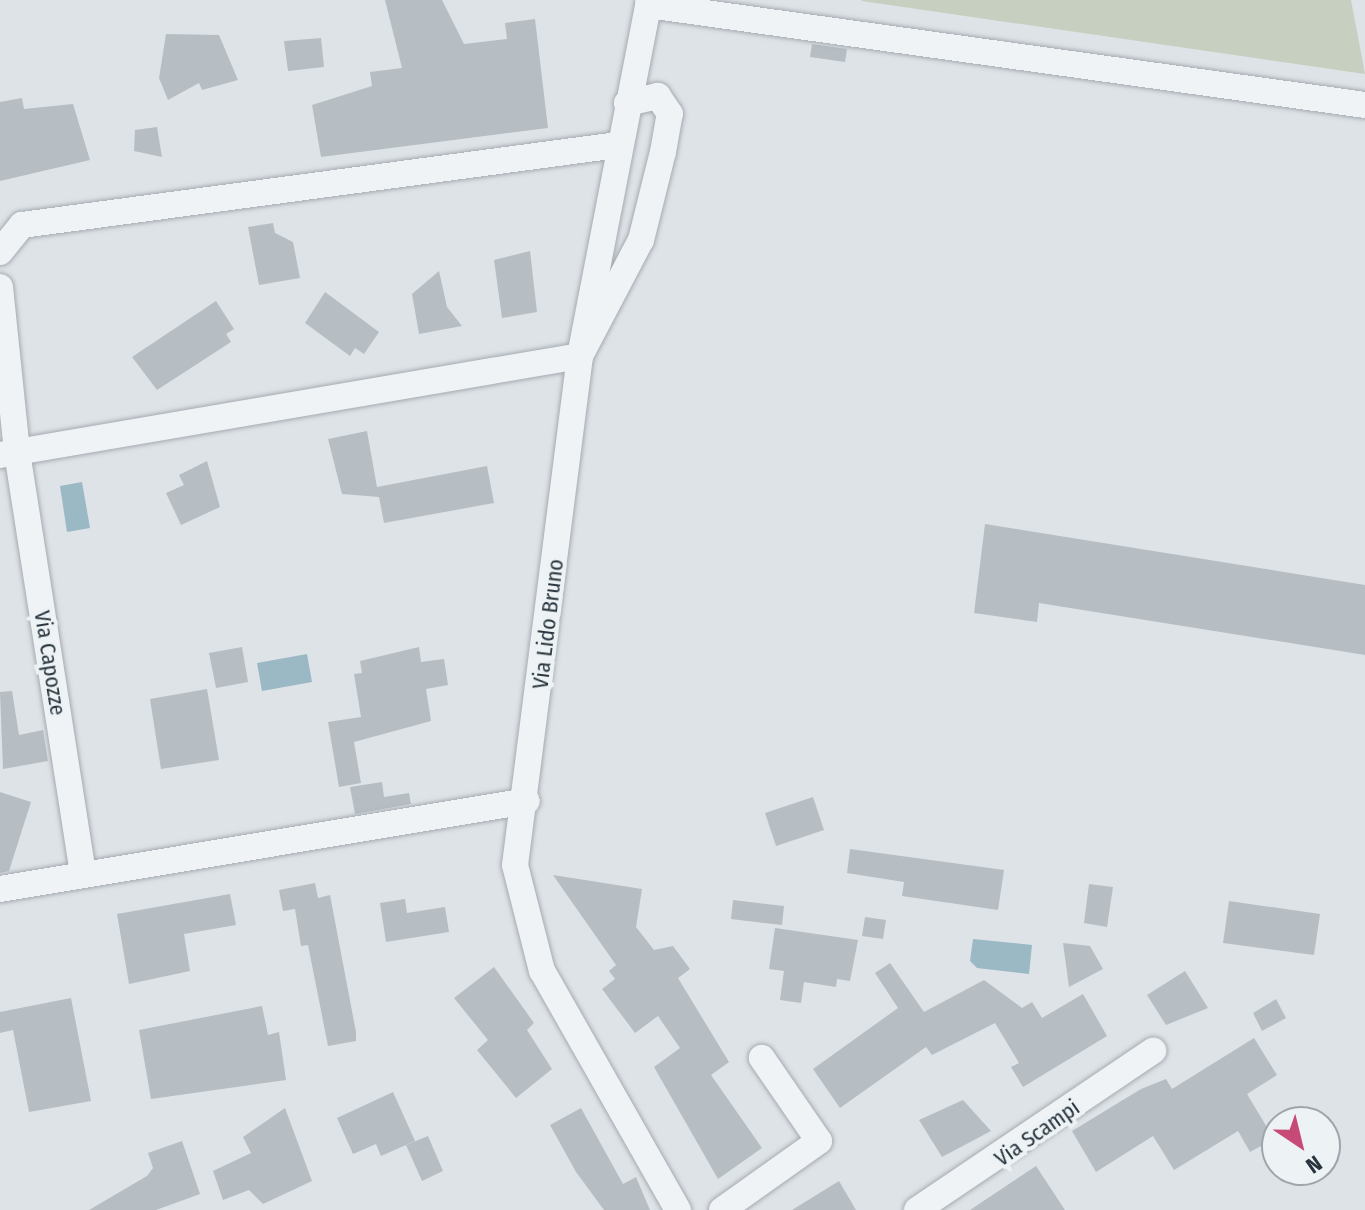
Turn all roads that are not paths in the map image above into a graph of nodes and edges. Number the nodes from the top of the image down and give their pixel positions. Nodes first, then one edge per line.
1 (627, 103) junction
2 (1365, 105) edge
3 (618, 145) junction
4 (0, 252) edge
5 (0, 287) edge
6 (580, 356) junction
7 (9, 454) edge
8 (527, 801) junction
9 (83, 874) junction
10 (0, 889) edge
11 (1153, 1051) dead end
12 (762, 1058) dead end
13 (678, 1210) edge
14 (722, 1210) edge
15 (917, 1210) edge

1 - 2 street, Via Lido Bruno
1 - 3 street, Via Lido Bruno
1 - 6 street
3 - 4 street
3 - 6 street, Via Lido Bruno
5 - 7 street, Via Capozze
6 - 7 street
6 - 8 street, Via Lido Bruno
7 - 9 street, Via Capozze
8 - 9 street
8 - 13 street, Via Lido Bruno
9 - 10 street
11 - 15 street, Via Scampi
12 - 14 street

